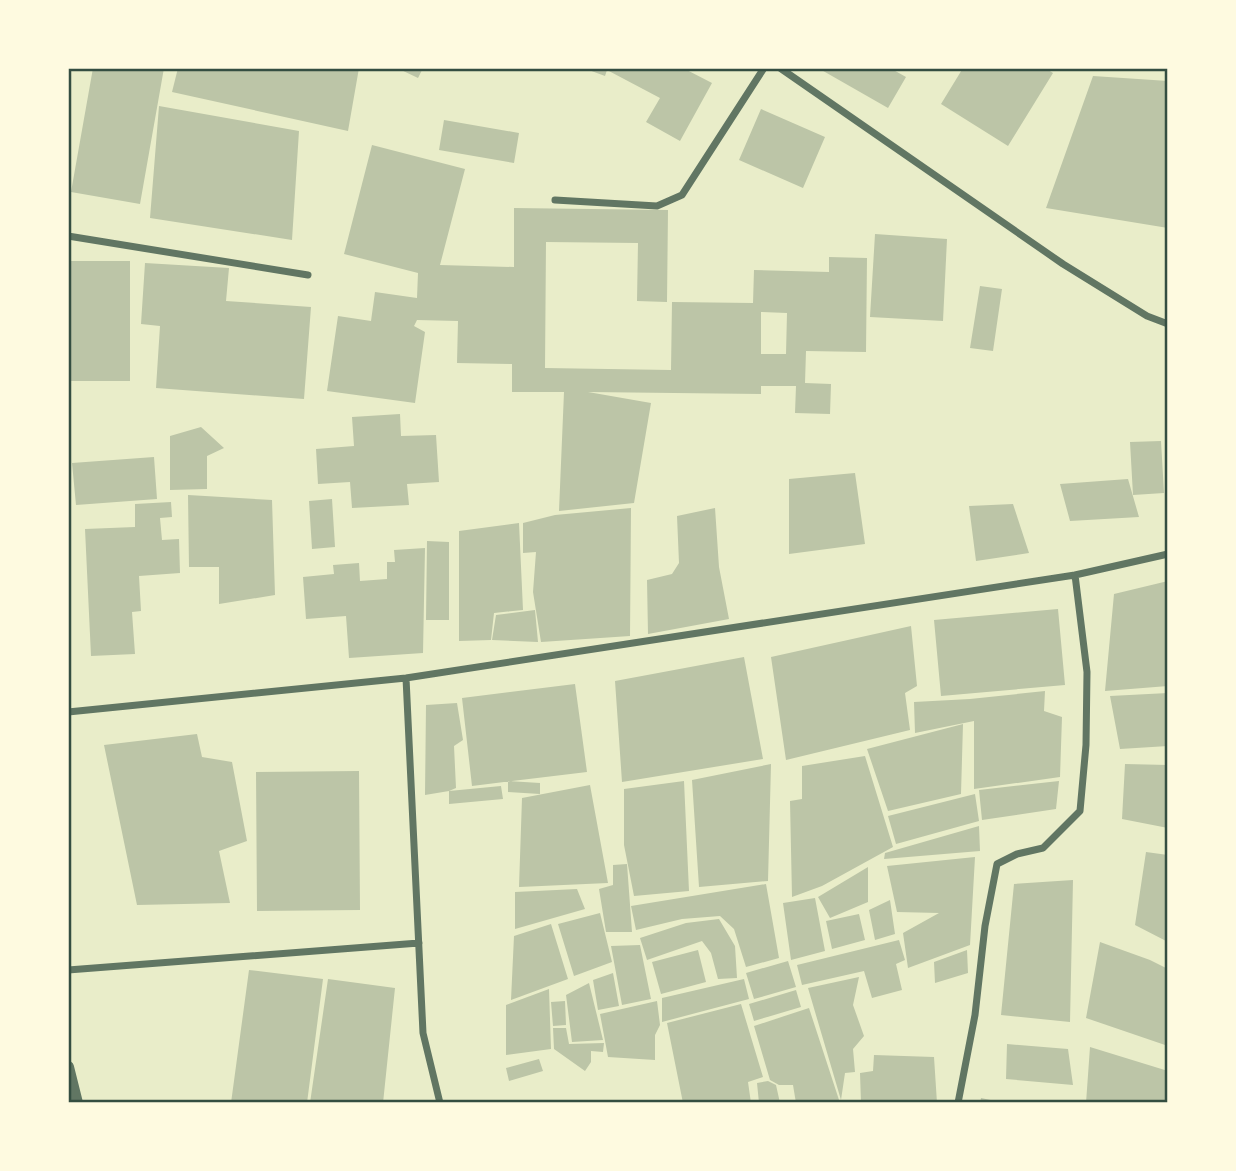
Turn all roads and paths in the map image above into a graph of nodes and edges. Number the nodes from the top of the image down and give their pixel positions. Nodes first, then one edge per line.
1 (764, 68) edge
2 (780, 68) edge
3 (555, 200) dead end
4 (68, 236) edge
5 (308, 275) dead end
6 (1168, 324) edge
7 (1168, 554) edge
8 (1075, 575) junction
9 (406, 678) junction
10 (68, 712) edge
11 (419, 943) junction
12 (68, 970) edge
13 (68, 1068) edge
14 (77, 1103) edge
15 (440, 1103) edge
16 (958, 1103) edge

1 - 3 street
2 - 6 street
4 - 5 street
7 - 8 street
8 - 9 street
8 - 16 street
9 - 10 street
9 - 11 street
11 - 12 street
11 - 15 street
13 - 14 street

